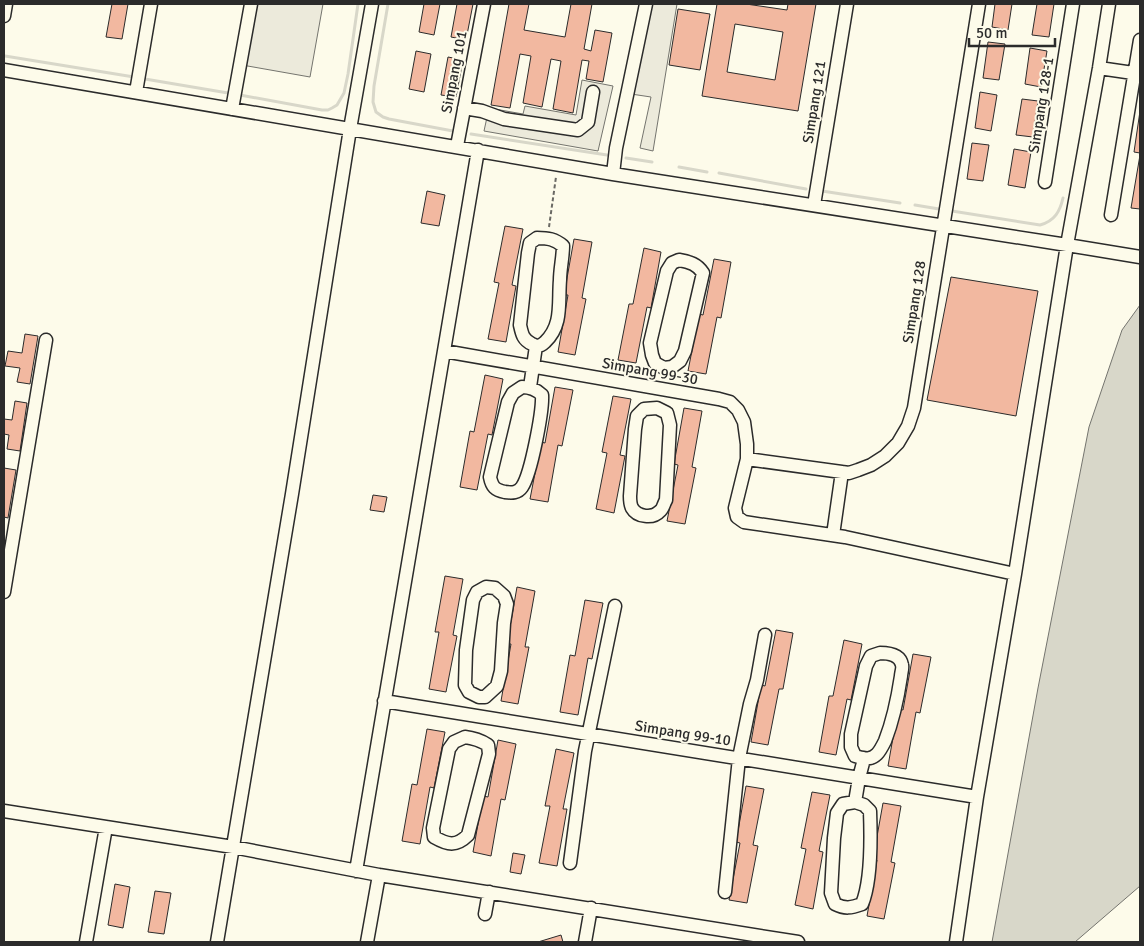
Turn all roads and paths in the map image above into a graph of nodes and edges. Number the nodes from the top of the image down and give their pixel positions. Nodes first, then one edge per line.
1 (6, 4) edge
2 (152, 4) edge
3 (251, 4) edge
4 (372, 4) edge
5 (484, 4) edge
6 (646, 4) edge
7 (846, 4) edge
8 (979, 4) edge
9 (1073, 4) edge
10 (1109, 4) edge
11 (4, 16) edge
12 (1140, 40) edge
13 (1099, 68) junction
14 (4, 70) edge
15 (1137, 74) edge
16 (136, 92) junction
17 (593, 92) dead end
18 (464, 108) junction
19 (232, 109) junction
20 (350, 129) junction
21 (457, 146) junction
22 (478, 150) junction
23 (558, 164) junction
24 (613, 174) junction
25 (1045, 182) dead end
26 (814, 205) junction
27 (1111, 215) dead end
28 (943, 225) junction
29 (549, 232) dead end
30 (1067, 244) junction
31 (1140, 257) edge
32 (46, 340) dead end
33 (536, 346) junction
34 (444, 351) junction
35 (532, 366) junction
36 (664, 368) junction
37 (530, 387) junction
38 (659, 389) junction
39 (658, 408) junction
40 (747, 459) junction
41 (842, 472) junction
42 (833, 535) junction
43 (8, 546) edge
44 (1015, 574) junction
45 (4, 592) edge
46 (615, 606) dead end
47 (765, 635) dead end
48 (479, 697) junction
49 (384, 700) junction
50 (477, 716) junction
51 (588, 734) junction
52 (473, 738) junction
53 (739, 758) junction
54 (864, 758) junction
55 (859, 778) junction
56 (977, 797) junction
57 (855, 802) junction
58 (4, 811) edge
59 (106, 827) junction
60 (233, 847) junction
61 (570, 864) dead end
62 (356, 871) junction
63 (379, 875) junction
64 (489, 892) junction
65 (725, 892) dead end
66 (590, 908) junction
67 (485, 914) dead end
68 (86, 942) edge
69 (217, 942) edge
70 (367, 942) edge
71 (585, 942) edge
72 (798, 942) edge
73 (956, 942) edge

1 - 11 street
2 - 16 street
3 - 19 street
4 - 20 street
5 - 18 street, Simpang 101
6 - 24 street
7 - 26 street, Simpang 121
8 - 28 street, Simpang 128
9 - 25 street, Simpang 128-1
10 - 13 street
12 - 15 street
13 - 15 street
13 - 30 street
14 - 16 street
15 - 27 street
16 - 19 street
17 - 18 street
18 - 21 street, Simpang 101
19 - 20 street
20 - 21 street
20 - 60 street
21 - 22 street
22 - 23 street
22 - 34 street
23 - 24 street
23 - 29 path
24 - 26 street
26 - 28 street
28 - 30 street
28 - 41 street, Simpang 128
30 - 31 street
30 - 44 street
32 - 43 street
33 - 33 street
33 - 35 street
34 - 35 street, Simpang 99-30
34 - 49 street
35 - 37 street
35 - 38 street, Simpang 99-30
36 - 36 street
36 - 38 street
37 - 37 street
38 - 39 street
38 - 40 street, Simpang 99-30
39 - 39 street
40 - 41 street, Simpang 128
40 - 42 street, Simpang 99-30
41 - 42 street
42 - 44 street
43 - 45 street
44 - 56 street
46 - 51 street
47 - 53 street
48 - 48 street
48 - 50 street
49 - 50 street, Simpang 99-10
49 - 62 street
50 - 51 street, Simpang 99-10
50 - 52 street
51 - 53 street, Simpang 99-10
51 - 61 street
52 - 52 street
53 - 55 street, Simpang 99-10
53 - 65 street
54 - 54 street
54 - 55 street
55 - 56 street, Simpang 99-10
55 - 57 street
56 - 73 street
57 - 57 street
58 - 59 street
59 - 60 street
59 - 68 street
60 - 62 street
60 - 69 street
62 - 63 street
63 - 64 street
63 - 70 street
64 - 66 street
64 - 67 street
66 - 71 street
66 - 72 street

